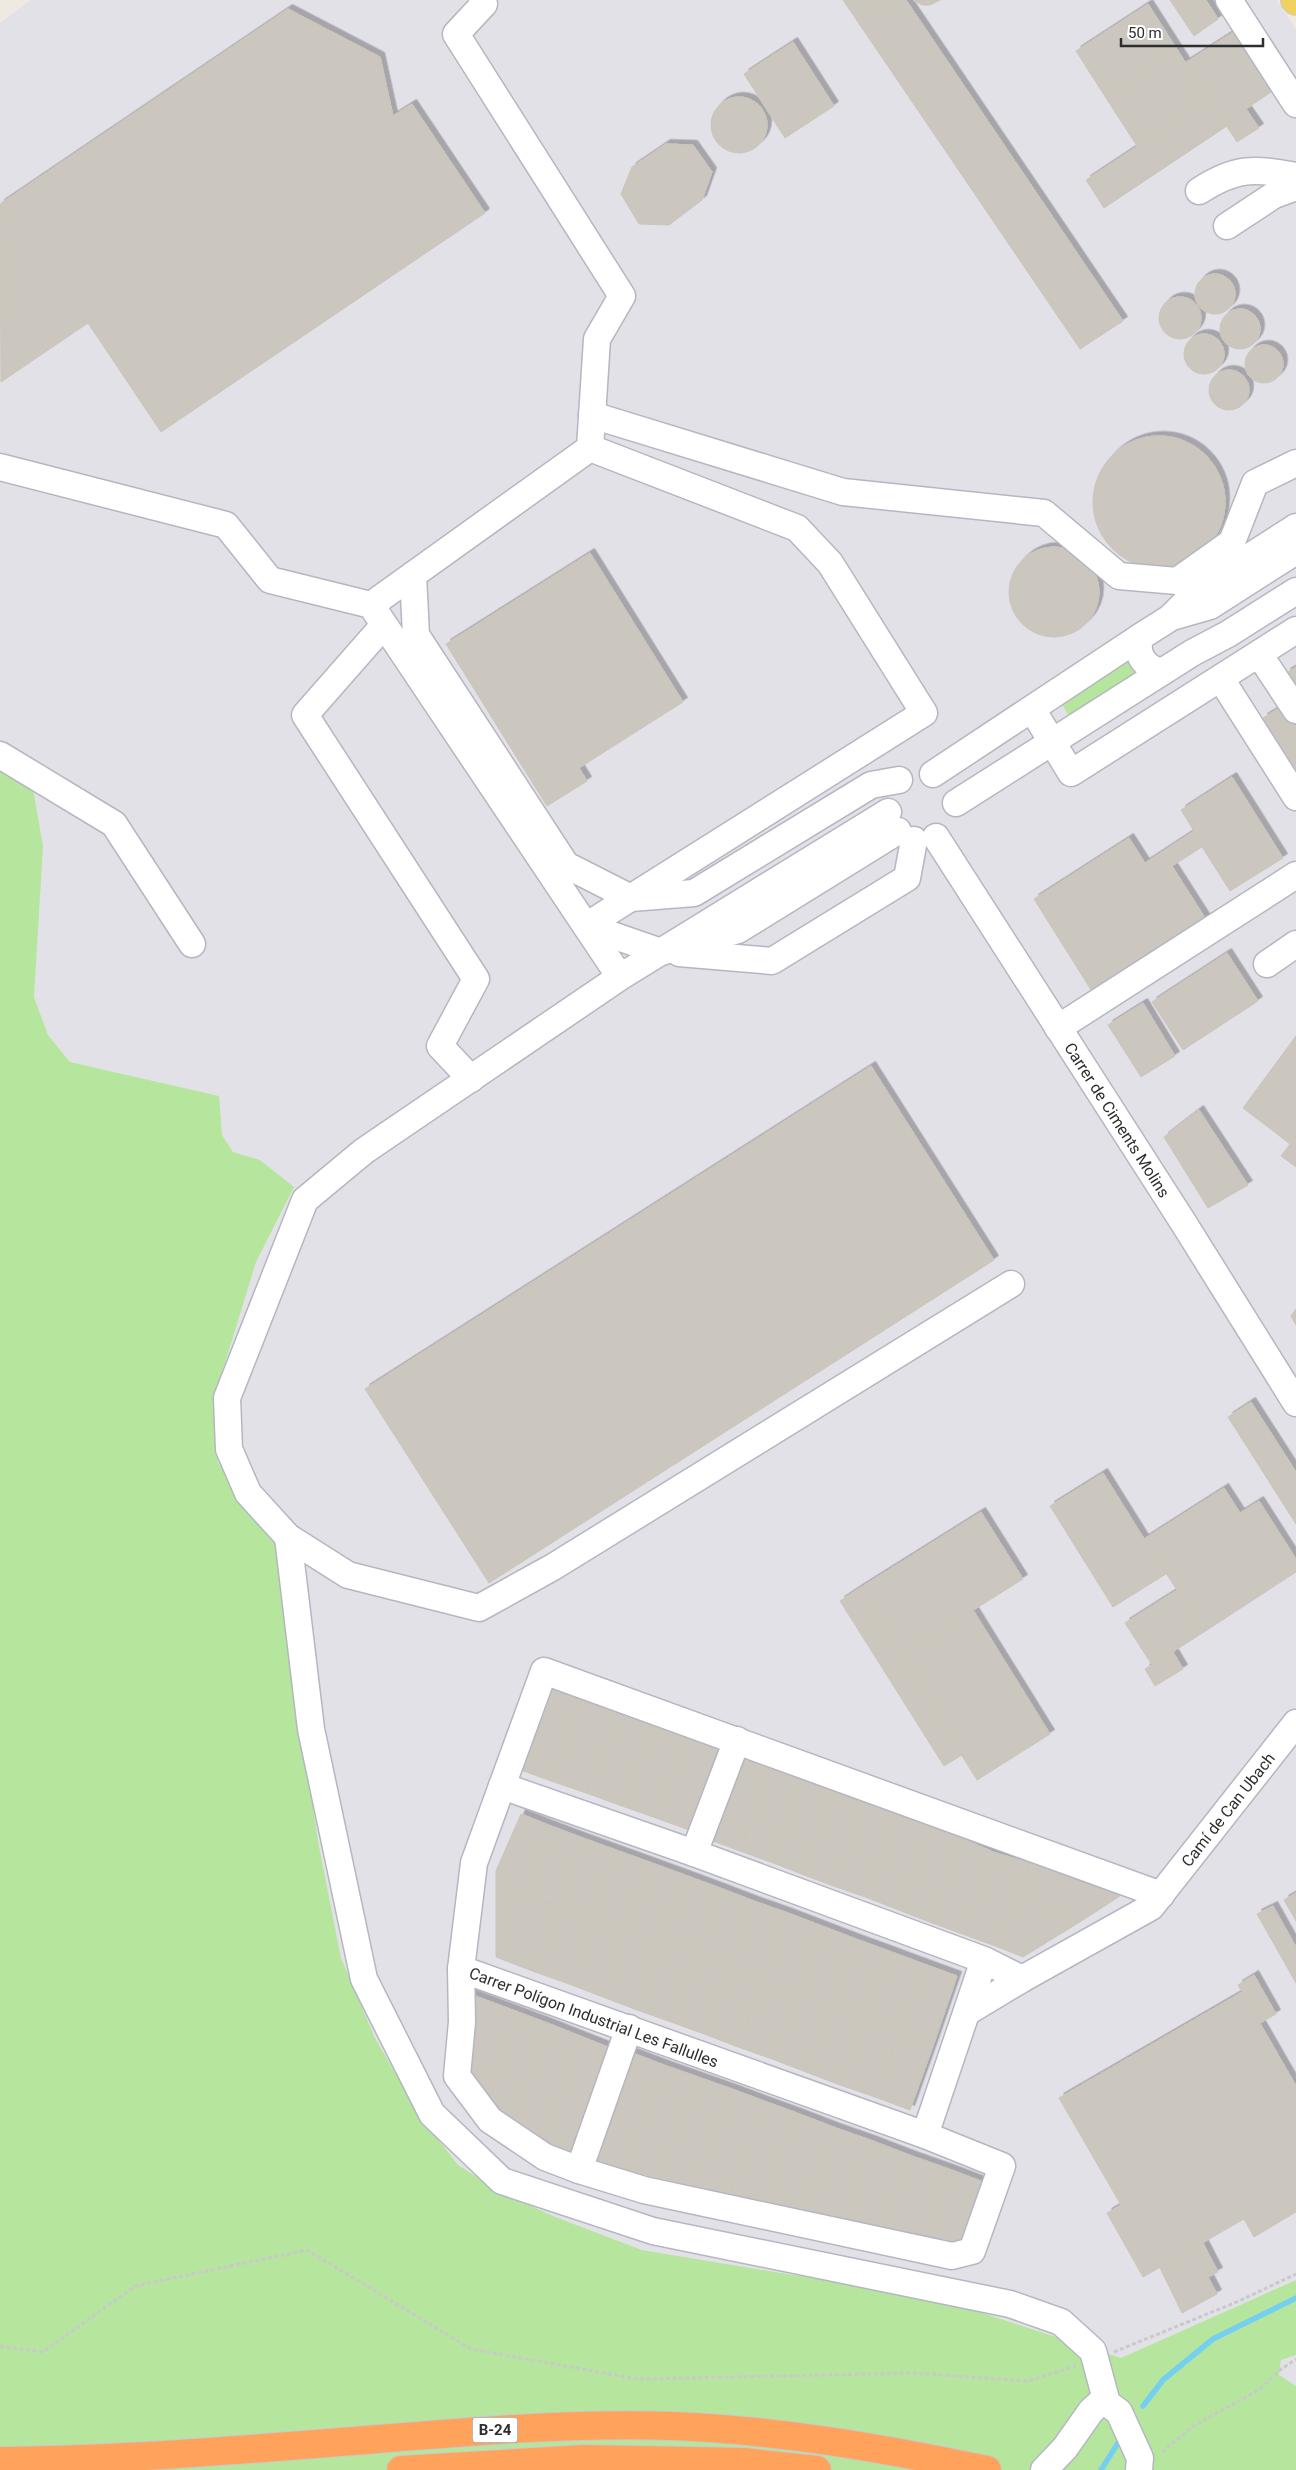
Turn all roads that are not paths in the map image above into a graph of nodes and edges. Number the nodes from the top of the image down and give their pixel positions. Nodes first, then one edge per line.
1 (482, 0) edge
2 (1229, 0) edge
3 (1296, 104) edge
4 (1296, 176) edge
5 (1296, 187) edge
6 (1199, 191) dead end
7 (1227, 226) dead end
8 (592, 415) junction
9 (590, 448) junction
10 (1296, 463) edge
11 (0, 468) edge
12 (1296, 527) edge
13 (1296, 550) edge
14 (1296, 564) edge
15 (413, 575) junction
16 (1296, 591) edge
17 (378, 615) junction
18 (1170, 618) junction
19 (1296, 630) edge
20 (1140, 637) junction
21 (1192, 653) junction
22 (1259, 654) junction
23 (1162, 672) junction
24 (1221, 679) junction
25 (1032, 709) junction
26 (1296, 710) edge
27 (1051, 742) junction
28 (0, 755) edge
29 (933, 774) junction
30 (899, 780) junction
31 (1296, 797) edge
32 (956, 803) junction
33 (909, 830) junction
34 (1296, 875) edge
35 (631, 898) junction
36 (586, 926) junction
37 (192, 944) dead end
38 (1296, 944) edge
39 (661, 952) junction
40 (1267, 964) dead end
41 (620, 977) junction
42 (1058, 1028) junction
43 (471, 1079) junction
44 (1011, 1284) dead end
45 (1296, 1403) edge
46 (288, 1537) junction
47 (1296, 1723) edge
48 (737, 1740) junction
49 (502, 1786) junction
50 (694, 1853) junction
51 (1161, 1895) junction
52 (984, 1960) junction
53 (461, 1969) junction
54 (1022, 1978) junction
55 (967, 2012) junction
56 (629, 2028) junction
57 (925, 2135) junction
58 (579, 2170) junction
59 (1107, 2403) junction
60 (0, 2461) edge
61 (1147, 2464) edge
62 (401, 2470) edge
63 (817, 2470) edge
64 (987, 2470) edge
65 (1044, 2470) edge

1 - 8 street
2 - 3 street
4 - 6 street
5 - 7 street
8 - 9 street
8 - 10 street
9 - 15 street
9 - 35 street
11 - 17 street
12 - 18 street
13 - 18 street
14 - 21 street
15 - 17 street
15 - 35 street
16 - 21 street
17 - 36 street
17 - 43 street
18 - 20 street
19 - 22 street
20 - 23 street
20 - 25 street
21 - 23 street
22 - 24 street
22 - 26 street
23 - 27 street
24 - 27 street
24 - 31 street
25 - 27 street
25 - 29 street
27 - 32 street
28 - 37 street
29 - 30 street
29 - 32 street
30 - 33 street
30 - 35 street
32 - 33 street
33 - 39 street
33 - 39 street
33 - 42 street, Carrer de Ciments Molins
34 - 42 street
35 - 36 street
36 - 39 street
36 - 41 street
38 - 40 street
39 - 41 street
41 - 43 street
42 - 45 street, Carrer de Ciments Molins
43 - 46 street
44 - 46 street
46 - 59 street
47 - 51 street, Camí de Can Ubach
48 - 49 street, Carrer Polígon Industrial Les Fallulles
48 - 50 street
48 - 51 street
49 - 50 street
49 - 53 street, Carrer Polígon Industrial Les Fallulles
50 - 52 street
51 - 54 street
52 - 54 street
52 - 55 street
53 - 56 street, Carrer Polígon Industrial Les Fallulles
53 - 58 street
54 - 55 street
55 - 57 street
56 - 57 street, Carrer Polígon Industrial Les Fallulles
56 - 58 street
57 - 58 street, Carrer Polígon Industrial Les Fallulles
59 - 61 street
59 - 65 street
60 - 64 highway, B-24
62 - 63 highway, B-24

